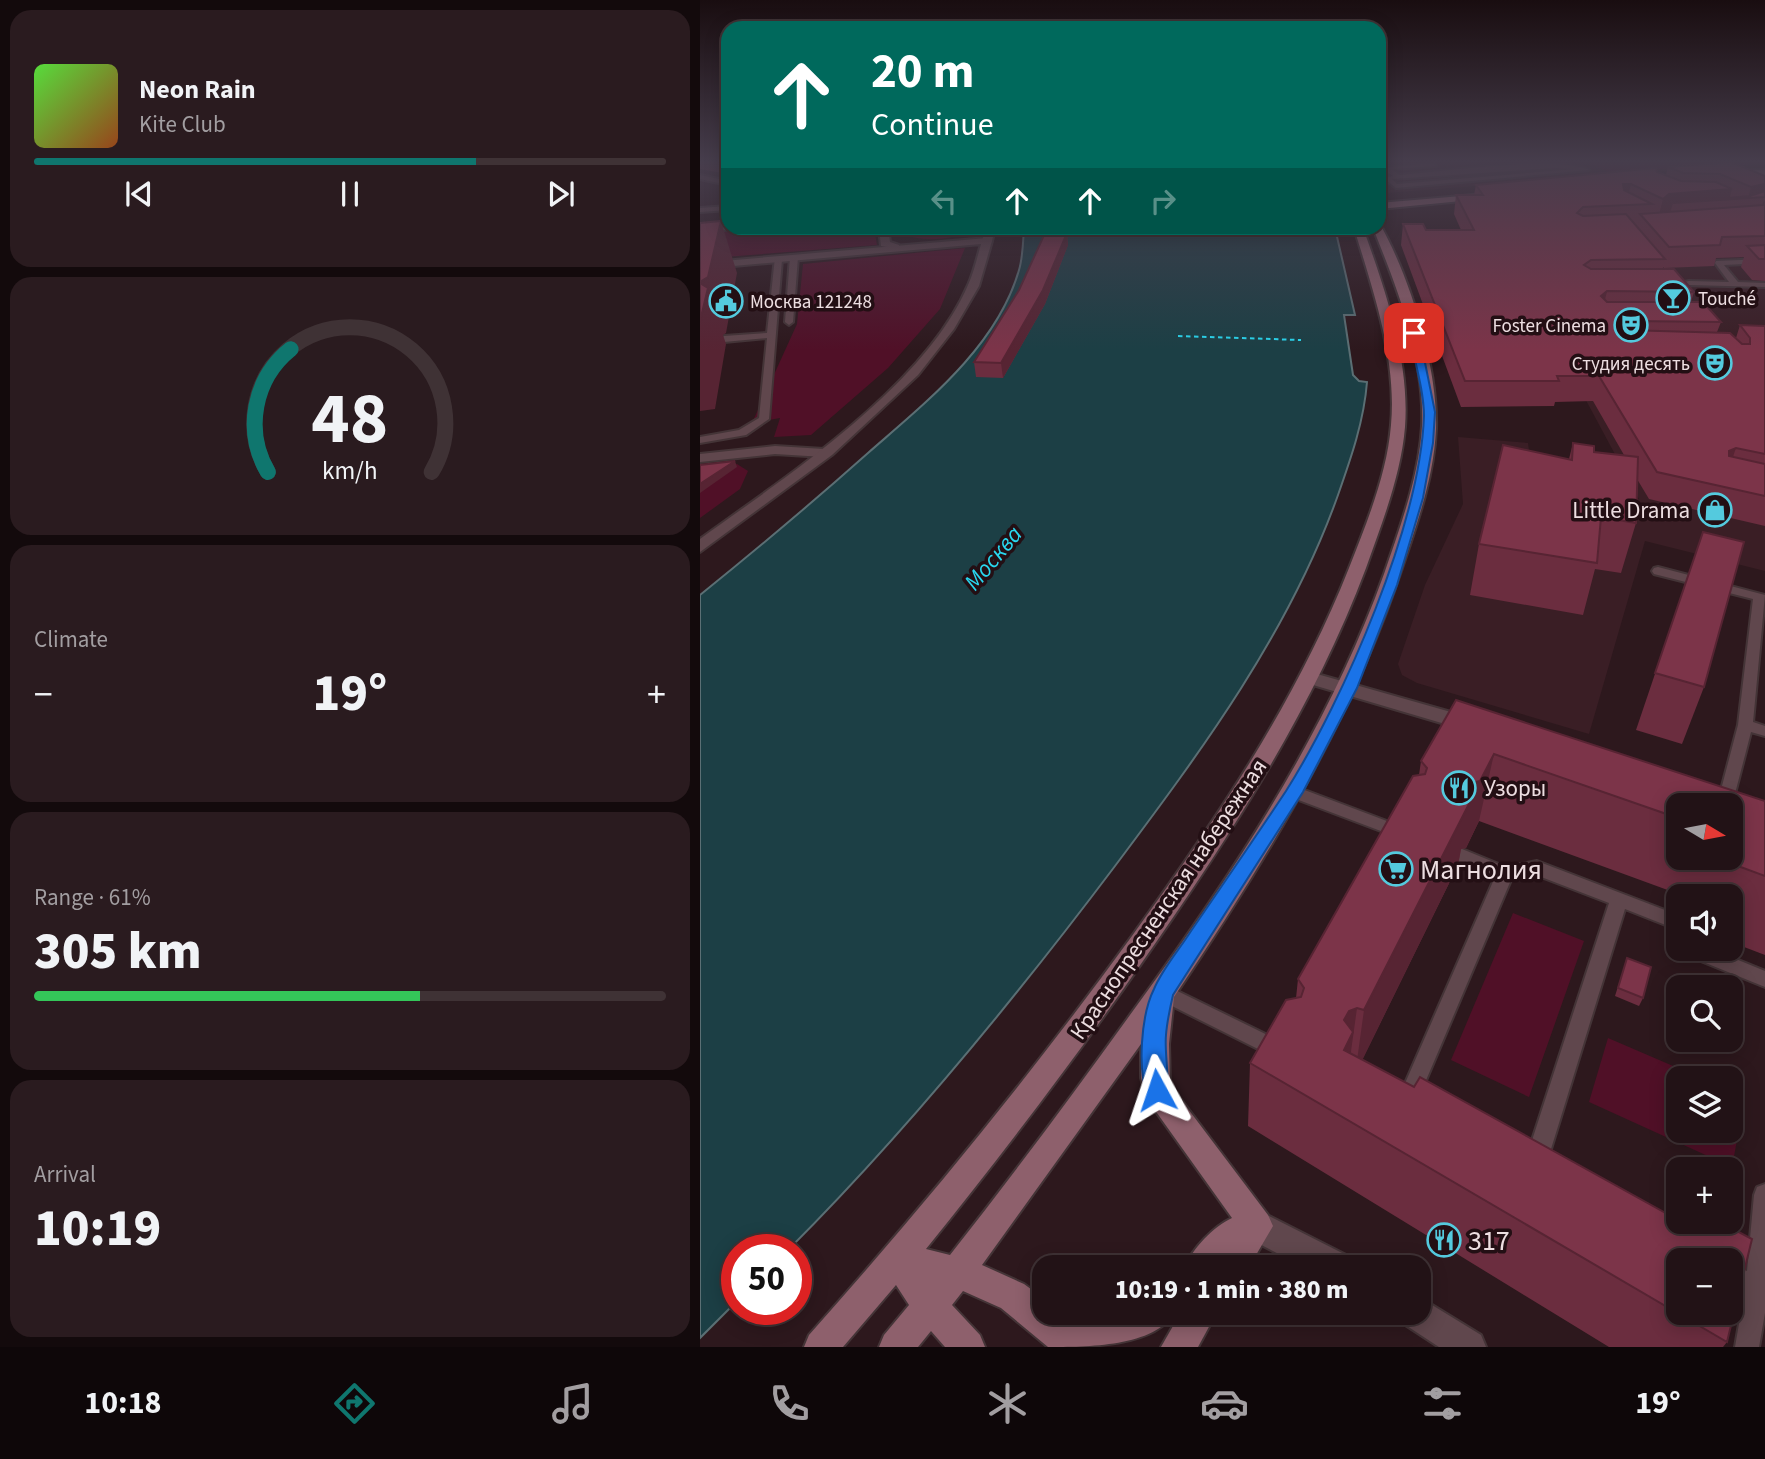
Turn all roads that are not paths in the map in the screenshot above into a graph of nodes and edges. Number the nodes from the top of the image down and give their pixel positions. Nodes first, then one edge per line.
1 (721, 228) edge
2 (700, 230) edge
3 (884, 235) edge
4 (988, 235) edge
5 (1361, 235) edge
6 (1380, 235) edge
7 (987, 241) junction
8 (895, 247) junction
9 (794, 257) junction
10 (778, 258) junction
11 (1765, 261) edge
12 (700, 266) edge
13 (1663, 276) edge
14 (1736, 285) junction
15 (1765, 285) edge
16 (1659, 286) edge
17 (1671, 286) junction
18 (1679, 295) edge
19 (789, 322) dead end
20 (771, 335) junction
21 (724, 339) dead end
22 (700, 440) edge
23 (824, 453) junction
24 (700, 458) edge
25 (700, 547) edge
26 (1658, 571) dead end
27 (1310, 678) junction
28 (1349, 688) junction
29 (1745, 725) junction
30 (1489, 731) edge
31 (1765, 731) edge
32 (1294, 792) junction
33 (1736, 793) edge
34 (1406, 835) edge
35 (1462, 856) edge
36 (1505, 874) junction
37 (1619, 899) junction
38 (1666, 917) edge
39 (1720, 961) edge
40 (1765, 979) edge
41 (1163, 992) junction
42 (1287, 1054) edge
43 (1382, 1099) edge
44 (1404, 1108) junction
45 (1427, 1120) edge
46 (1510, 1160) edge
47 (1765, 1195) edge
48 (1257, 1226) junction
49 (1213, 1255) edge
50 (1238, 1255) edge
51 (1314, 1255) edge
52 (897, 1260) junction
53 (959, 1271) junction
54 (1743, 1282) edge
55 (1757, 1289) junction
56 (930, 1306) junction
57 (1431, 1322) edge
58 (1138, 1325) edge
59 (1192, 1325) edge
60 (1061, 1335) edge
61 (821, 1347) edge
62 (896, 1347) edge
63 (968, 1347) edge
64 (1178, 1347) edge
65 (1469, 1347) edge
66 (1748, 1347) edge

1 - 2 street
3 - 8 street
4 - 7 street
5 - 27 main road, Краснопресненская набережная
6 - 28 main road, Краснопресненская набережная
7 - 8 street
7 - 23 street
8 - 9 street
9 - 10 street
9 - 19 lane
10 - 12 street
10 - 20 lane
11 - 14 lane
13 - 17 lane
14 - 15 lane
14 - 17 lane
16 - 17 lane
17 - 18 lane
20 - 21 lane
20 - 22 lane
23 - 24 street
23 - 25 street
26 - 29 lane
27 - 28 street
27 - 52 main road, Краснопресненская набережная
28 - 30 street
28 - 32 main road, Краснопресненская набережная
29 - 31 lane
29 - 33 lane
32 - 34 lane
32 - 41 main road, Краснопресненская набережная
35 - 36 lane
36 - 37 lane
36 - 44 lane
37 - 38 lane
37 - 46 lane
39 - 40 lane
41 - 42 lane
41 - 48 main road
41 - 53 main road, Краснопресненская набережная
43 - 44 lane
44 - 45 lane
47 - 55 lane
48 - 49 main road
48 - 50 main road
48 - 51 street
52 - 53 main road
52 - 56 main road
52 - 61 main road, Краснопресненская набережная
53 - 56 main road, Краснопресненская набережная
53 - 60 main road
54 - 55 lane
55 - 66 lane
56 - 62 main road, Краснопресненская набережная
56 - 63 main road
57 - 65 street
58 - 60 main road
59 - 64 main road

